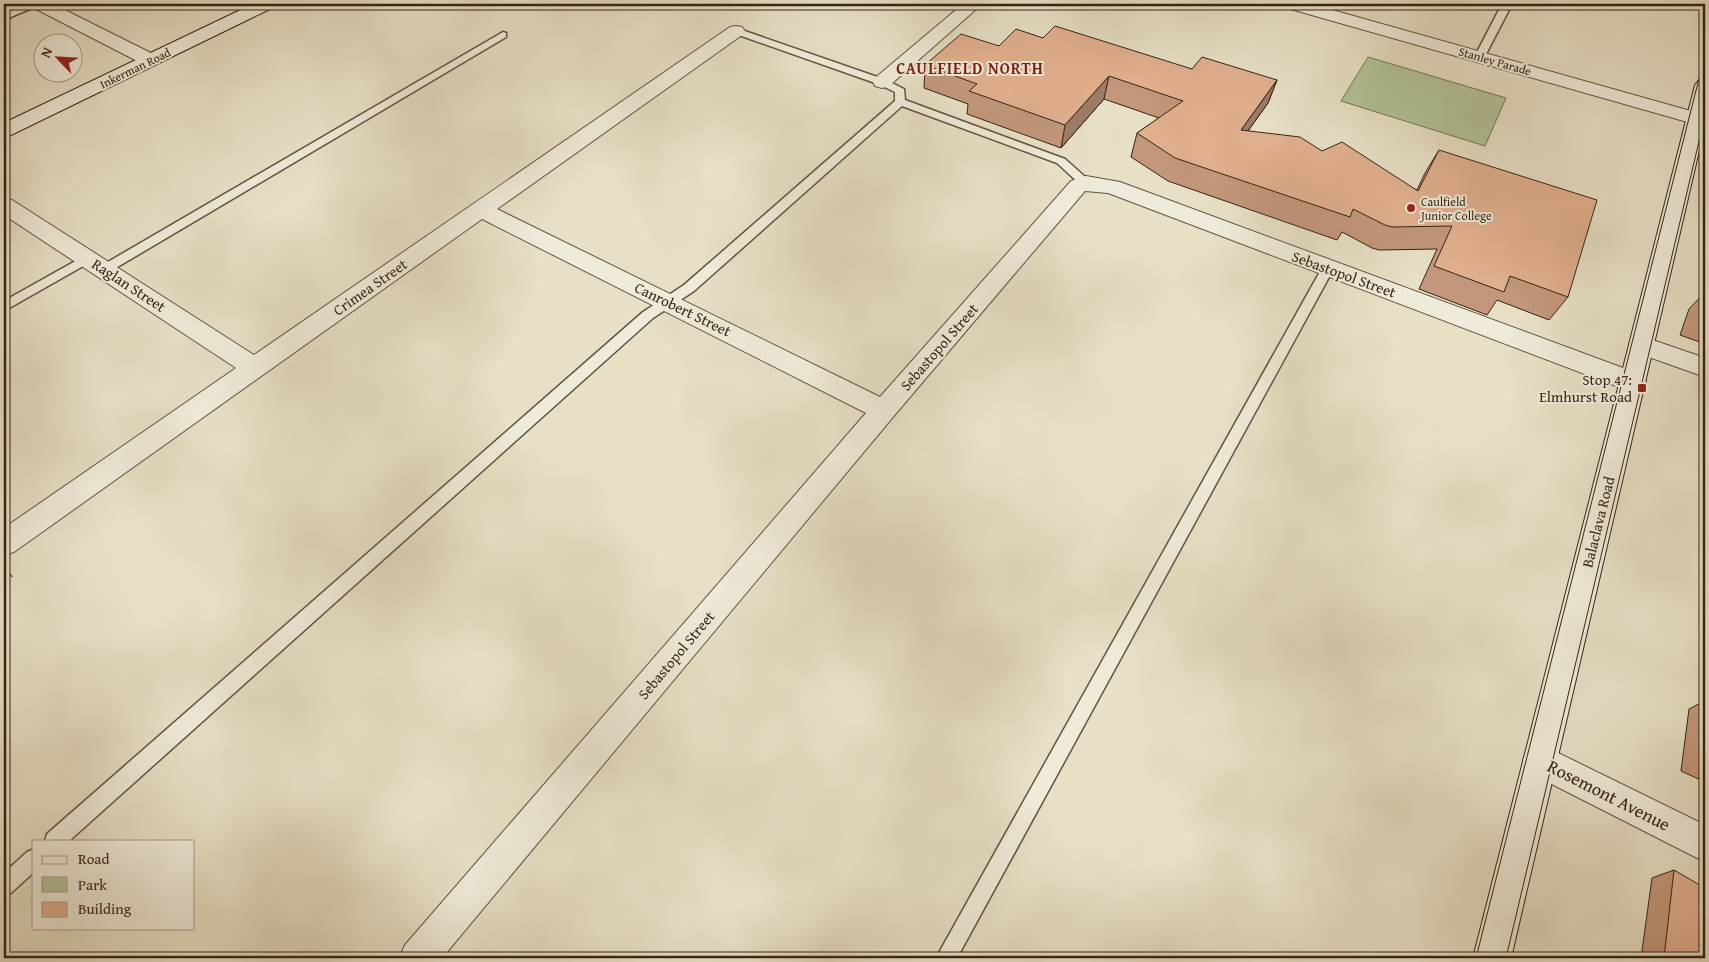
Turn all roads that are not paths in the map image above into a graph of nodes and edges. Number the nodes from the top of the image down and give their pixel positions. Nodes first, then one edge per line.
1 (36, 4) edge
2 (40, 4) edge
3 (266, 4) edge
4 (973, 4) edge
5 (1293, 4) edge
6 (1507, 4) edge
7 (4, 18) edge
8 (736, 31) joint
9 (503, 35) dead end
10 (1480, 56) junction
11 (150, 60) junction
12 (882, 82) junction
13 (1705, 85) edge
14 (900, 102) junction
15 (1701, 120) edge
16 (4, 132) edge
17 (1086, 183) junction
18 (4, 204) edge
19 (481, 210) junction
20 (97, 264) junction
21 (1328, 268) junction
22 (668, 302) junction
23 (4, 307) edge
24 (1641, 345) junction
25 (253, 368) junction
26 (1705, 368) edge
27 (1633, 382) junction
28 (884, 410) junction
29 (4, 543) edge
30 (1540, 760) junction
31 (55, 840) edge
32 (1705, 844) edge
33 (32, 861) edge
34 (4, 886) edge
35 (418, 958) edge
36 (946, 958) edge
37 (1492, 958) edge

1 - 7 lane
2 - 11 street
3 - 11 street, Inkerman Road
4 - 12 street
5 - 10 street, Stanley Parade
6 - 10 lane
8 - 12 lane
8 - 19 street, Crimea Street
9 - 20 lane
10 - 15 street, Stanley Parade
11 - 16 street, Inkerman Road
12 - 14 lane
13 - 15 street, Balaclava Road
14 - 17 lane
14 - 22 lane
15 - 24 street, Balaclava Road
17 - 21 street, Sebastopol Street
17 - 28 street, Sebastopol Street
18 - 20 street, Raglan Street
19 - 22 street, Canrobert Street
19 - 25 street, Crimea Street
20 - 23 lane
20 - 25 street, Raglan Street
21 - 27 street, Sebastopol Street
21 - 36 lane
22 - 28 street, Canrobert Street
22 - 31 lane
24 - 26 street
24 - 27 street, Balaclava Road
25 - 29 street, Crimea Street
27 - 30 street, Balaclava Road
28 - 35 street, Sebastopol Street
30 - 32 street, Rosemont Avenue
30 - 37 street, Balaclava Road
33 - 34 lane

